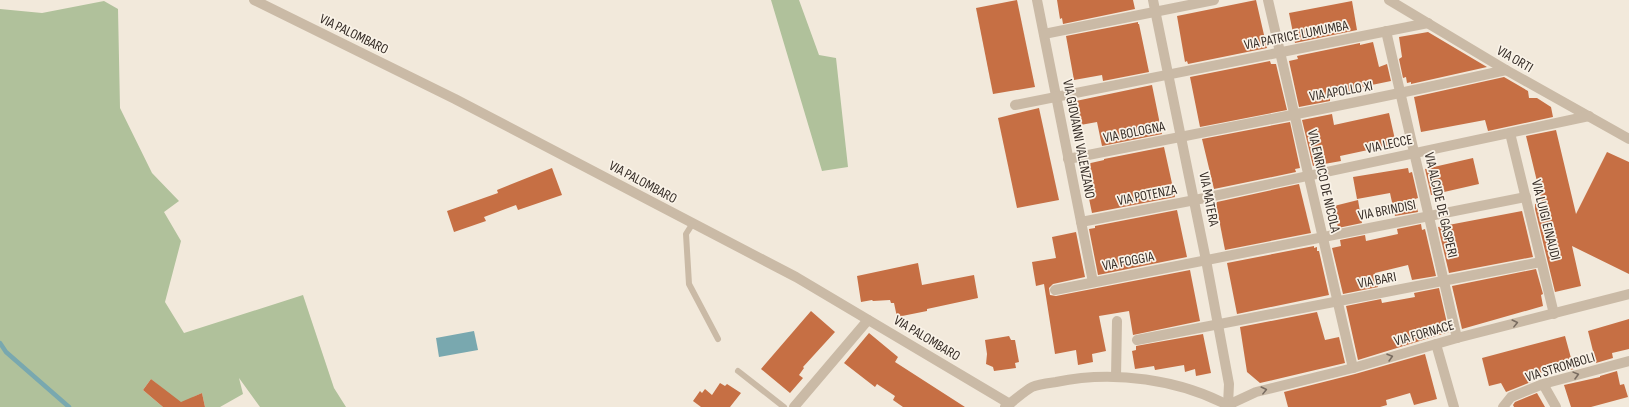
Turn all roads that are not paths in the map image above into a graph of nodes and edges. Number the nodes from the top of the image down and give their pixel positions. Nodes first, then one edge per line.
1 (254, 0) edge
2 (1037, 0) edge
3 (1153, 0) edge
4 (1214, 0) edge
5 (1268, 0) edge
6 (1389, 0) edge
7 (1156, 12) junction
8 (1428, 23) junction
9 (1386, 31) junction
10 (1044, 34) junction
11 (1280, 52) junction
12 (1506, 70) junction
13 (1169, 74) junction
14 (1400, 94) junction
15 (1056, 97) junction
16 (1015, 105) dead end
17 (1294, 113) junction
18 (1589, 116) junction
19 (1510, 133) junction
20 (1182, 136) junction
21 (1629, 139) edge
22 (1414, 153) junction
23 (1068, 159) junction
24 (1309, 176) junction
25 (1526, 197) junction
26 (1195, 200) junction
27 (1429, 217) junction
28 (1081, 222) junction
29 (692, 223) junction
30 (1323, 237) junction
31 (1206, 260) junction
32 (1542, 262) junction
33 (1444, 281) junction
34 (1093, 282) junction
35 (1055, 290) dead end
36 (1629, 294) edge
37 (1338, 302) junction
38 (1554, 314) junction
39 (868, 320) junction
40 (1117, 321) dead end
41 (1218, 325) junction
42 (1457, 338) junction
43 (718, 339) dead end
44 (1138, 340) dead end
45 (1436, 344) junction
46 (1629, 361) edge
47 (1354, 368) junction
48 (738, 371) dead end
49 (1116, 377) junction
50 (1543, 384) junction
51 (1007, 405) edge
52 (1230, 406) edge
53 (784, 407) edge
54 (794, 407) edge
55 (1454, 407) edge
56 (1503, 407) edge
57 (1556, 407) edge

1 - 29 street, VIA PALOMBARO
2 - 10 street, VIA GIOVANNI VALENZANO
3 - 7 street, VIA MATERA
4 - 7 street
5 - 11 street, VIA ENRICO DE NICOLA
6 - 8 street, VIA ORTI
7 - 10 street
7 - 13 street, VIA MATERA
8 - 9 street, VIA PATRICE LUMUMBA
8 - 12 street, VIA ORTI
9 - 11 street, VIA PATRICE LUMUMBA
9 - 14 street, VIA ALCIDE DE GASPERI
10 - 15 street, VIA GIOVANNI VALENZANO
11 - 13 street, VIA PATRICE LUMUMBA
11 - 17 street, VIA ENRICO DE NICOLA
12 - 14 street, VIA APOLLO XI
12 - 18 street, VIA ORTI
13 - 15 street, VIA PATRICE LUMUMBA
13 - 20 street, VIA MATERA
14 - 17 street, VIA APOLLO XI
14 - 22 street, VIA ALCIDE DE GASPERI
15 - 16 street, VIA PATRICE LUMUMBA
15 - 23 street, VIA GIOVANNI VALENZANO
17 - 20 street, VIA APOLLO XI
17 - 24 street, VIA ENRICO DE NICOLA
18 - 19 street, VIA LECCE
18 - 21 street, VIA ORTI
19 - 22 street, VIA LECCE
19 - 25 street, VIA LUIGI EINAUDI
20 - 23 street, VIA BOLOGNA
20 - 26 street, VIA MATERA
22 - 24 street, VIA LECCE
22 - 27 street, VIA ALCIDE DE GASPERI
23 - 28 street, VIA GIOVANNI VALENZANO
24 - 26 street, VIA LECCE
24 - 30 street, VIA ENRICO DE NICOLA
25 - 27 street, VIA BRINDISI
25 - 32 street, VIA LUIGI EINAUDI
26 - 28 street, VIA POTENZA
26 - 31 street, VIA MATERA
27 - 30 street, VIA BRINDISI
27 - 33 street, VIA ALCIDE DE GASPERI
28 - 34 street, VIA GIOVANNI VALENZANO
29 - 39 street, VIA PALOMBARO
29 - 43 lane
30 - 31 street, VIA BRINDISI
30 - 37 street, VIA ENRICO DE NICOLA
31 - 34 street, VIA FOGGIA
31 - 41 street, VIA MATERA
32 - 33 street, VIA BARI
32 - 38 street, VIA LUIGI EINAUDI
33 - 37 street, VIA BARI
33 - 42 street, VIA ALCIDE DE GASPERI
34 - 35 street, VIA FOGGIA
36 - 38 street, VIA FORNACE
37 - 41 street, VIA BARI
37 - 47 street, VIA ENRICO DE NICOLA
42 -> 38 street, VIA FORNACE
39 - 51 street, VIA PALOMBARO
39 - 54 street
40 - 49 street
41 - 44 street, VIA BARI
41 - 52 street, VIA MATERA
42 - 45 street, VIA FORNACE
47 -> 45 street, VIA FORNACE
45 - 55 street
50 -> 46 street, VIA STROMBOLI
52 -> 47 street, VIA FORNACE
48 - 53 lane
49 - 51 street
49 - 52 street
50 - 56 street, VIA STROMBOLI
50 - 57 street

